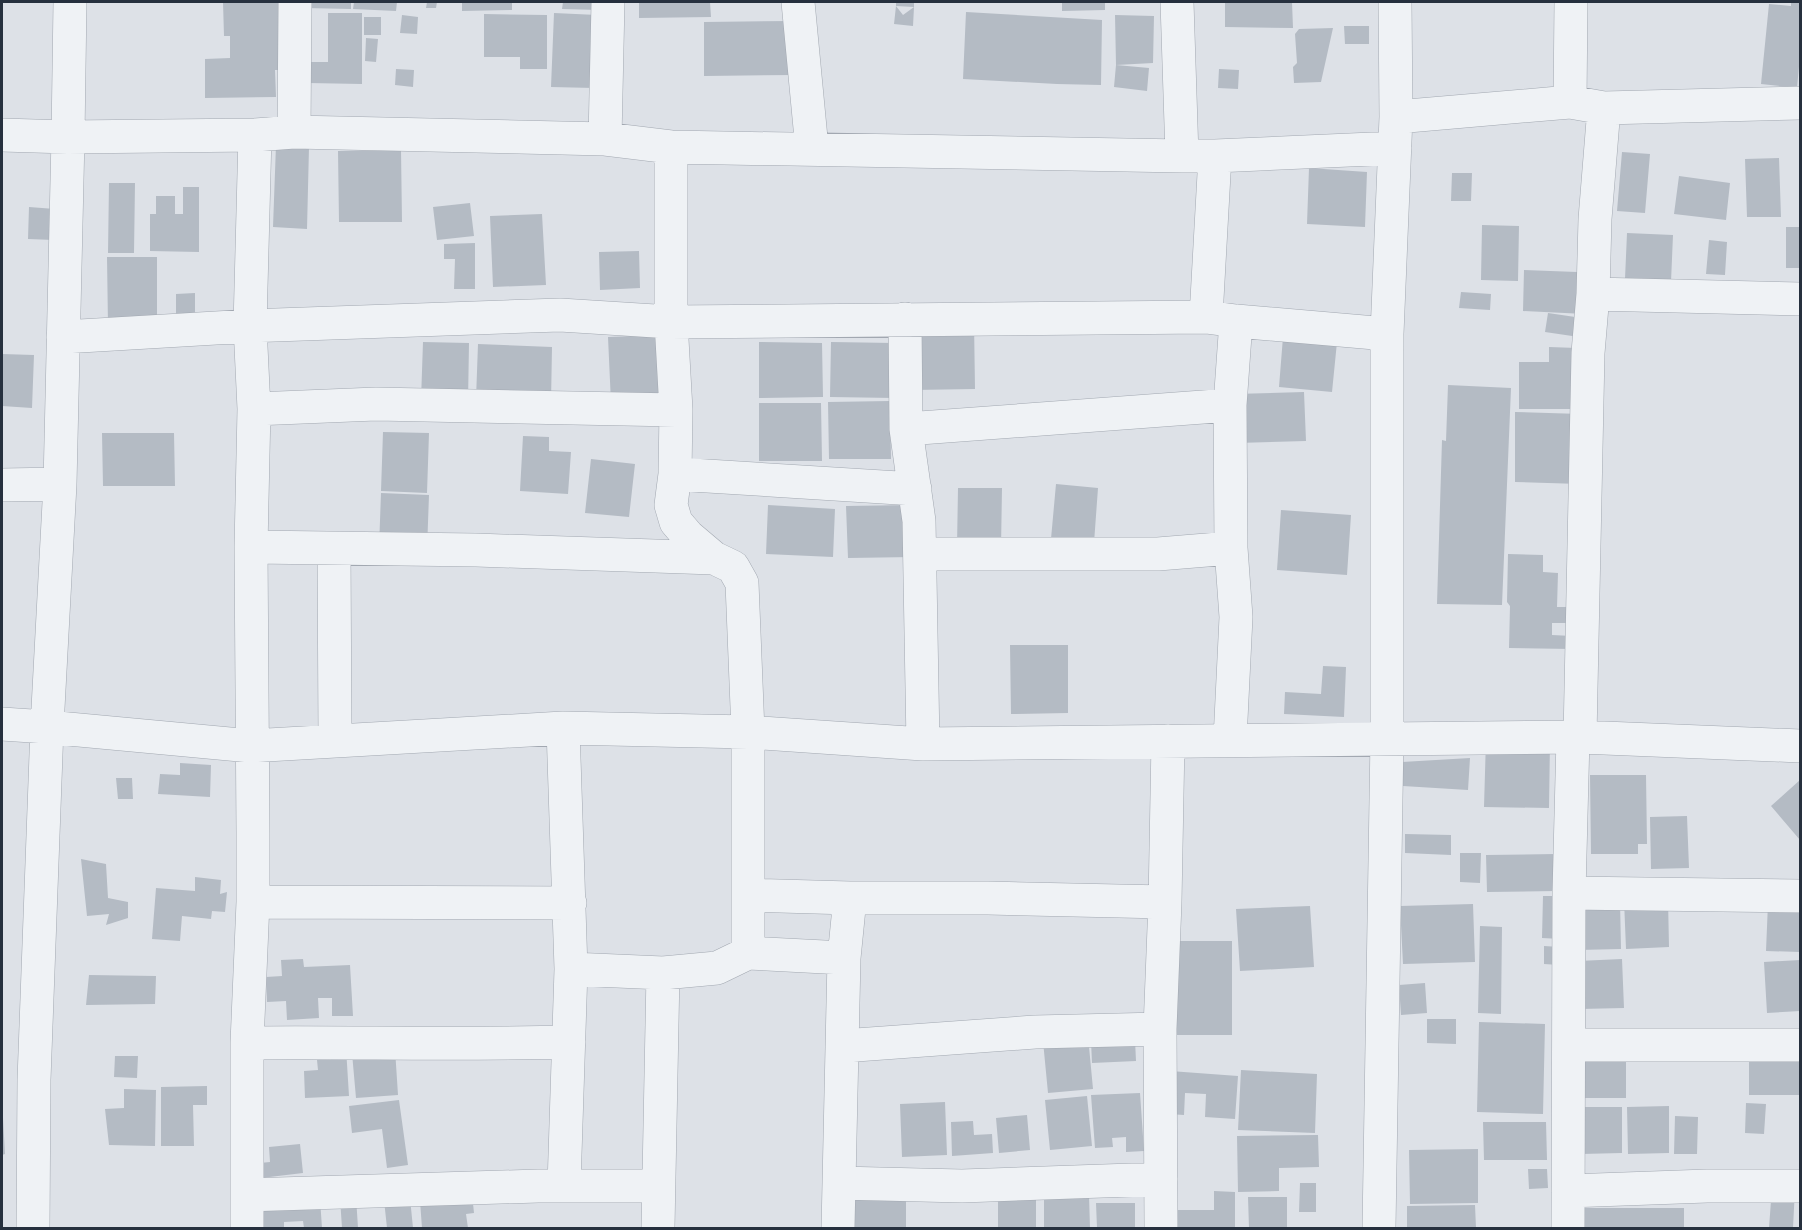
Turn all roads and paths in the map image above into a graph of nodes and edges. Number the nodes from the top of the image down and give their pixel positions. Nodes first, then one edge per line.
1 (70, 2) edge
2 (295, 2) edge
3 (608, 2) edge
4 (798, 2) edge
5 (1177, 2) edge
6 (1395, 2) edge
7 (1571, 2) edge
8 (1570, 102) junction
9 (1800, 103) edge
10 (1604, 108) junction
11 (294, 132) junction
12 (1396, 132) junction
13 (2, 135) edge
14 (255, 135) junction
15 (68, 137) junction
16 (605, 139) junction
17 (671, 147) junction
18 (812, 149) junction
19 (1182, 156) junction
20 (1215, 156) junction
21 (1593, 294) junction
22 (1800, 299) edge
23 (905, 319) junction
24 (1221, 319) junction
25 (671, 322) junction
26 (250, 326) junction
27 (1387, 334) junction
28 (63, 337) junction
29 (1230, 405) junction
30 (254, 409) junction
31 (676, 410) junction
32 (906, 429) junction
33 (675, 474) junction
34 (60, 484) junction
35 (2, 485) edge
36 (915, 489) junction
37 (251, 547) junction
38 (1231, 548) junction
39 (334, 549) junction
40 (920, 554) junction
41 (714, 558) junction
42 (2, 724) edge
43 (47, 727) junction
44 (563, 728) junction
45 (748, 732) junction
46 (1576, 737) junction
47 (1387, 738) junction
48 (335, 740) junction
49 (1230, 740) junction
50 (1168, 741) junction
51 (923, 744) junction
52 (251, 746) junction
53 (1800, 746) edge
54 (1569, 893) junction
55 (749, 895) junction
56 (1800, 896) edge
57 (850, 898) junction
58 (253, 902) junction
59 (1166, 902) junction
60 (570, 903) junction
61 (748, 953) junction
62 (844, 958) junction
63 (570, 969) junction
64 (663, 973) junction
65 (1160, 1029) junction
66 (569, 1042) junction
67 (247, 1043) junction
68 (1569, 1045) junction
69 (1800, 1045) edge
70 (842, 1046) junction
71 (1161, 1179) junction
72 (839, 1183) junction
73 (564, 1186) junction
74 (658, 1186) junction
75 (1800, 1186) edge
76 (1568, 1191) junction
77 (247, 1195) junction
78 (33, 1228) edge
79 (247, 1228) edge
80 (658, 1228) edge
81 (838, 1228) edge
82 (1161, 1228) edge
83 (1379, 1228) edge
84 (1568, 1228) edge

1 - 15 street
2 - 11 street
3 - 16 street
4 - 18 street
5 - 19 street
6 - 12 street
7 - 8 street
8 - 10 street
8 - 12 street
9 - 10 street
10 - 21 street
11 - 14 street
11 - 16 street
12 - 20 street
12 - 27 street
13 - 15 street
14 - 15 street
14 - 26 street
15 - 28 street
16 - 17 street
17 - 18 street
17 - 25 street
18 - 19 street
19 - 20 street
20 - 24 street
21 - 22 street
21 - 46 street
23 - 24 street
23 - 25 street
23 - 32 street
24 - 27 street
24 - 29 street
25 - 26 street
25 - 31 street
26 - 28 street
26 - 30 street
27 - 47 street
28 - 34 street
29 - 32 street
29 - 38 street
30 - 31 street
30 - 37 street
31 - 33 street
32 - 36 street
33 - 36 street
33 - 41 street
34 - 35 street
34 - 43 street
36 - 40 street
37 - 39 street
37 - 52 street
38 - 40 street
38 - 49 street
39 - 41 street
39 - 48 street
40 - 51 street
41 - 45 street
42 - 43 street
43 - 52 street
43 - 78 street
44 - 45 street
44 - 48 street
44 - 60 street
45 - 51 street
45 - 55 street
46 - 47 street
46 - 53 street
46 - 54 street
47 - 49 street
47 - 83 street
48 - 52 street
49 - 50 street
50 - 51 street
50 - 59 street
52 - 58 street
54 - 56 street
54 - 68 street
55 - 57 street
55 - 61 street
57 - 59 street
57 - 62 street
58 - 60 street
58 - 67 street
59 - 65 street
60 - 63 street
61 - 62 street
61 - 64 street
62 - 70 street
63 - 64 street
63 - 66 street
64 - 74 street
65 - 70 street
65 - 71 street
66 - 67 street
66 - 73 street
67 - 77 street
68 - 69 street
68 - 76 street
70 - 72 street
71 - 72 street
71 - 82 street
72 - 81 street
73 - 74 street
73 - 77 street
74 - 80 street
75 - 76 street
76 - 84 street
77 - 79 street

